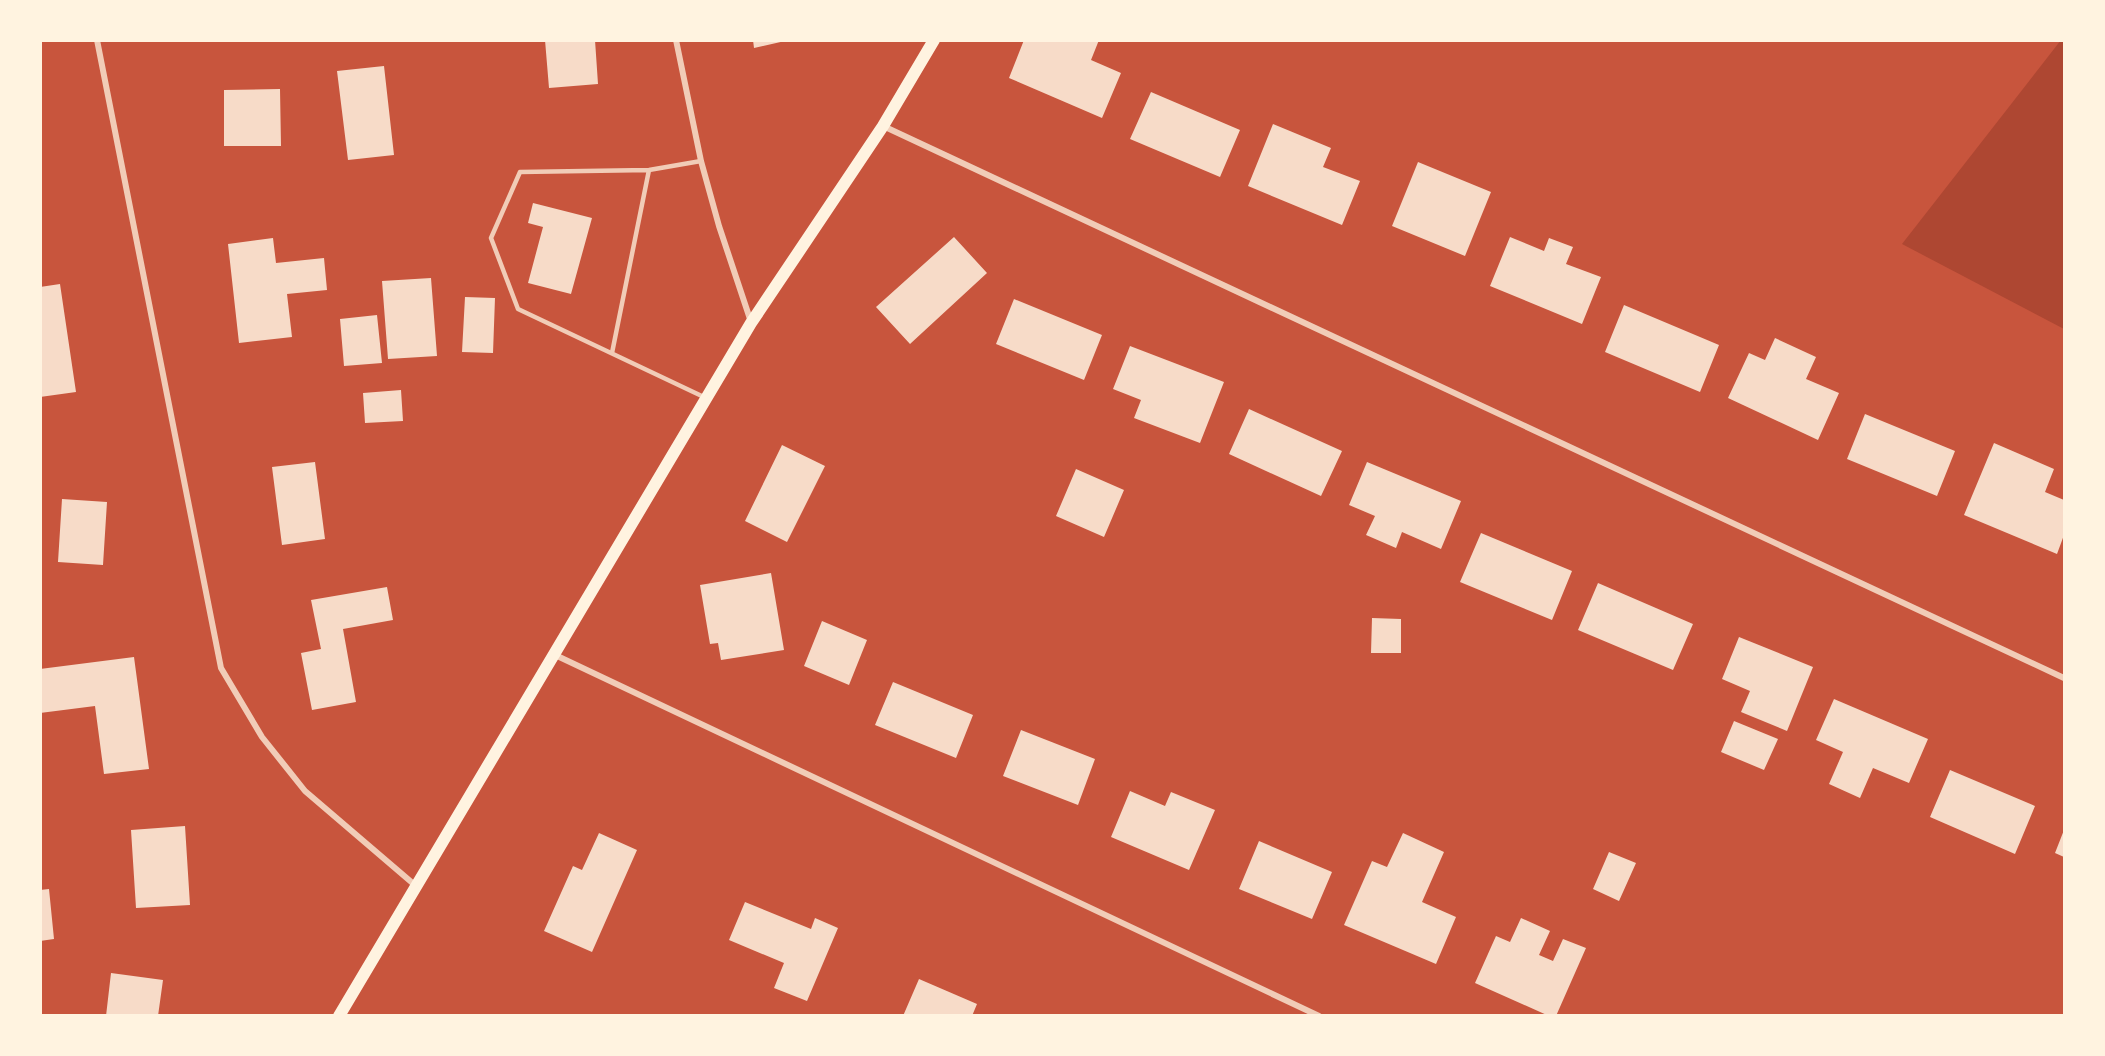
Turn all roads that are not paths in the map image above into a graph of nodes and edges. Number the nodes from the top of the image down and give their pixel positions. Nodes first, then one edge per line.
1 (97, 40) edge
2 (676, 40) edge
3 (934, 40) edge
4 (883, 126) junction
5 (701, 161) junction
6 (649, 170) junction
7 (751, 322) junction
8 (612, 353) junction
9 (706, 398) junction
10 (553, 654) junction
11 (2064, 678) edge
12 (417, 886) junction
13 (339, 1016) edge
14 (1319, 1016) edge

1 - 12 street
2 - 5 street
3 - 4 main road
4 - 7 main road
4 - 11 street
5 - 6 lane
5 - 7 street
6 - 8 lane
6 - 8 lane
7 - 9 main road
8 - 9 lane
9 - 10 main road
10 - 12 main road
10 - 14 street
12 - 13 main road

